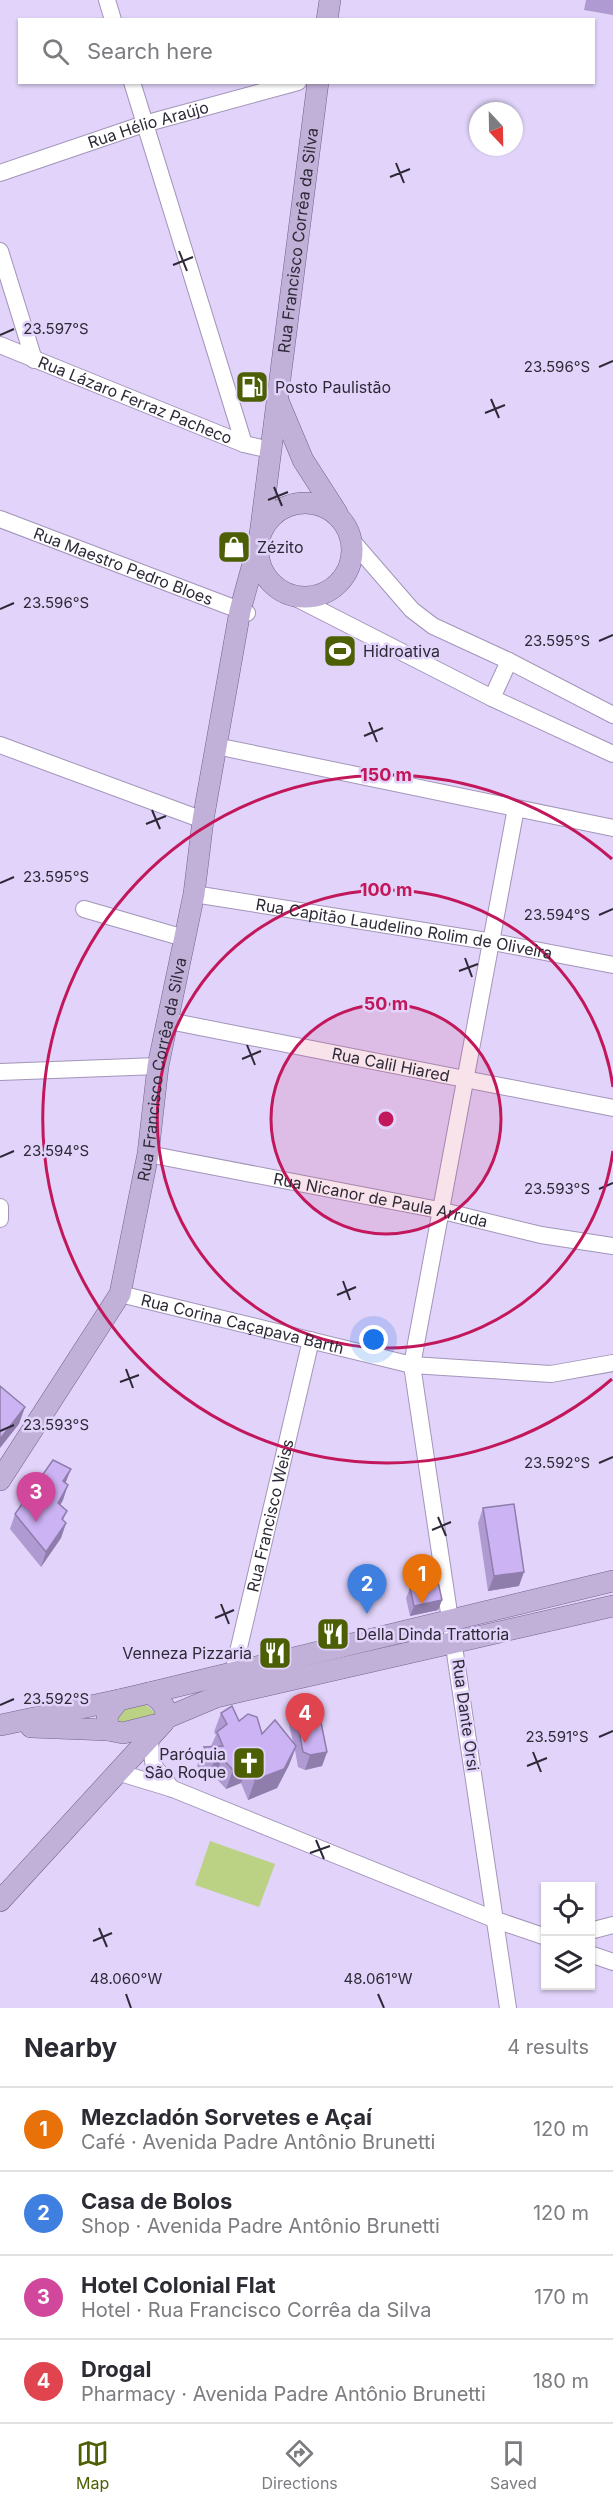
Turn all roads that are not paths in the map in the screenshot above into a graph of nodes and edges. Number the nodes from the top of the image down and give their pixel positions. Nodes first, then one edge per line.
1 (107, 0) edge
2 (330, 0) edge
3 (112, 18) edge
4 (327, 18) edge
5 (133, 84) edge
6 (291, 84) edge
7 (318, 84) edge
8 (144, 124) junction
9 (0, 173) edge
10 (0, 251) edge
11 (0, 345) edge
12 (34, 360) junction
13 (278, 399) junction
14 (244, 444) junction
15 (270, 450) junction
16 (303, 459) junction
17 (338, 515) junction
18 (0, 519) edge
19 (259, 542) junction
20 (353, 542) junction
21 (290, 595) junction
22 (242, 617) junction
23 (509, 661) junction
24 (492, 698) junction
25 (613, 715) edge
26 (0, 745) edge
27 (216, 746) junction
28 (613, 754) edge
29 (516, 808) junction
30 (203, 820) junction
31 (613, 828) edge
32 (194, 894) junction
33 (84, 909) dead end
34 (184, 938) junction
35 (493, 942) junction
36 (613, 965) edge
37 (168, 1021) junction
38 (158, 1066) junction
39 (0, 1072) edge
40 (467, 1079) junction
41 (613, 1108) edge
42 (148, 1154) junction
43 (0, 1207) edge
44 (439, 1210) junction
45 (0, 1219) edge
46 (613, 1246) edge
47 (120, 1294) junction
48 (311, 1340) junction
49 (613, 1363) edge
50 (412, 1365) junction
51 (0, 1480) edge
52 (613, 1581) edge
53 (613, 1606) edge
54 (452, 1620) junction
55 (456, 1644) junction
56 (235, 1683) junction
57 (149, 1693) junction
58 (118, 1700) junction
59 (165, 1721) junction
60 (0, 1725) edge
61 (111, 1732) junction
62 (149, 1739) junction
63 (117, 1772) junction
64 (173, 1789) junction
65 (0, 1901) edge
66 (496, 1920) junction
67 (613, 1925) edge
68 (595, 1930) edge
69 (543, 1936) edge
70 (595, 1955) edge
71 (613, 1962) edge
72 (508, 2008) edge

1 - 3 street
2 - 4 main road
5 - 8 street
6 - 8 street, Rua Hélio Araújo
7 - 13 main road, Rua Francisco Corrêa da Silva
8 - 9 street, Rua Hélio Araújo
8 - 14 street
10 - 12 street
11 - 12 street, Rua Lázaro Ferraz Pacheco
12 - 14 street, Rua Lázaro Ferraz Pacheco
13 - 15 main road, Rua Francisco Corrêa da Silva
13 - 16 main road, Rua Francisco Corrêa da Silva
14 - 15 street, Rua Lázaro Ferraz Pacheco
15 - 16 main road
15 - 19 main road, Rua Francisco Corrêa da Silva
16 - 17 main road, Rua Francisco Corrêa da Silva
17 - 19 main road
17 - 20 main road
18 - 22 street, Rua Maestro Pedro Bloes
19 - 21 main road
19 - 22 main road, Rua Francisco Corrêa da Silva
20 - 21 main road
20 - 23 street
21 - 22 main road
21 - 24 street
22 - 27 main road, Rua Francisco Corrêa da Silva
23 - 24 street
23 - 25 street
24 - 28 street
26 - 30 street
27 - 29 street
27 - 30 main road, Rua Francisco Corrêa da Silva
29 - 31 street
29 - 35 street, Rua Dante Orsi
30 - 32 main road, Rua Francisco Corrêa da Silva
32 - 34 main road, Rua Francisco Corrêa da Silva
32 - 35 street, Rua Capitão Laudelino Rolim de Oliveira
33 - 34 street
34 - 37 main road, Rua Francisco Corrêa da Silva
35 - 36 street, Rua Capitão Laudelino Rolim de Oliveira
35 - 40 street, Rua Dante Orsi
37 - 38 main road, Rua Francisco Corrêa da Silva
37 - 40 street, Rua Calil Hiared
38 - 39 street
38 - 42 main road, Rua Francisco Corrêa da Silva
40 - 41 street, Rua Calil Hiared
40 - 44 street, Rua Dante Orsi
42 - 44 street, Rua Nicanor de Paula Arruda
42 - 47 main road, Rua Francisco Corrêa da Silva
43 - 45 street
44 - 46 street, Rua Nicanor de Paula Arruda
44 - 50 street, Rua Dante Orsi
47 - 48 street, Rua Corina Caçapava Barth
47 - 51 main road, Rua Francisco Corrêa da Silva
48 - 50 street, Rua Corina Caçapava Barth
48 - 56 street, Rua Francisco Weiss
49 - 50 street, Rua Corina Caçapava Barth
50 - 54 street, Rua Dante Orsi
52 - 54 main road
53 - 55 main road
54 - 55 street, Rua Dante Orsi
54 - 56 main road
55 - 56 main road
55 - 66 street, Rua Dante Orsi
56 - 57 main road
56 - 59 main road
57 - 58 main road
57 - 59 main road
58 - 60 main road
58 - 61 main road
59 - 61 main road
59 - 62 main road
60 - 61 main road
61 - 63 main road
62 - 63 main road
62 - 64 street
63 - 64 street
63 - 65 main road
64 - 66 street
66 - 69 street
66 - 72 street, Rua Dante Orsi
67 - 68 street
70 - 71 street

